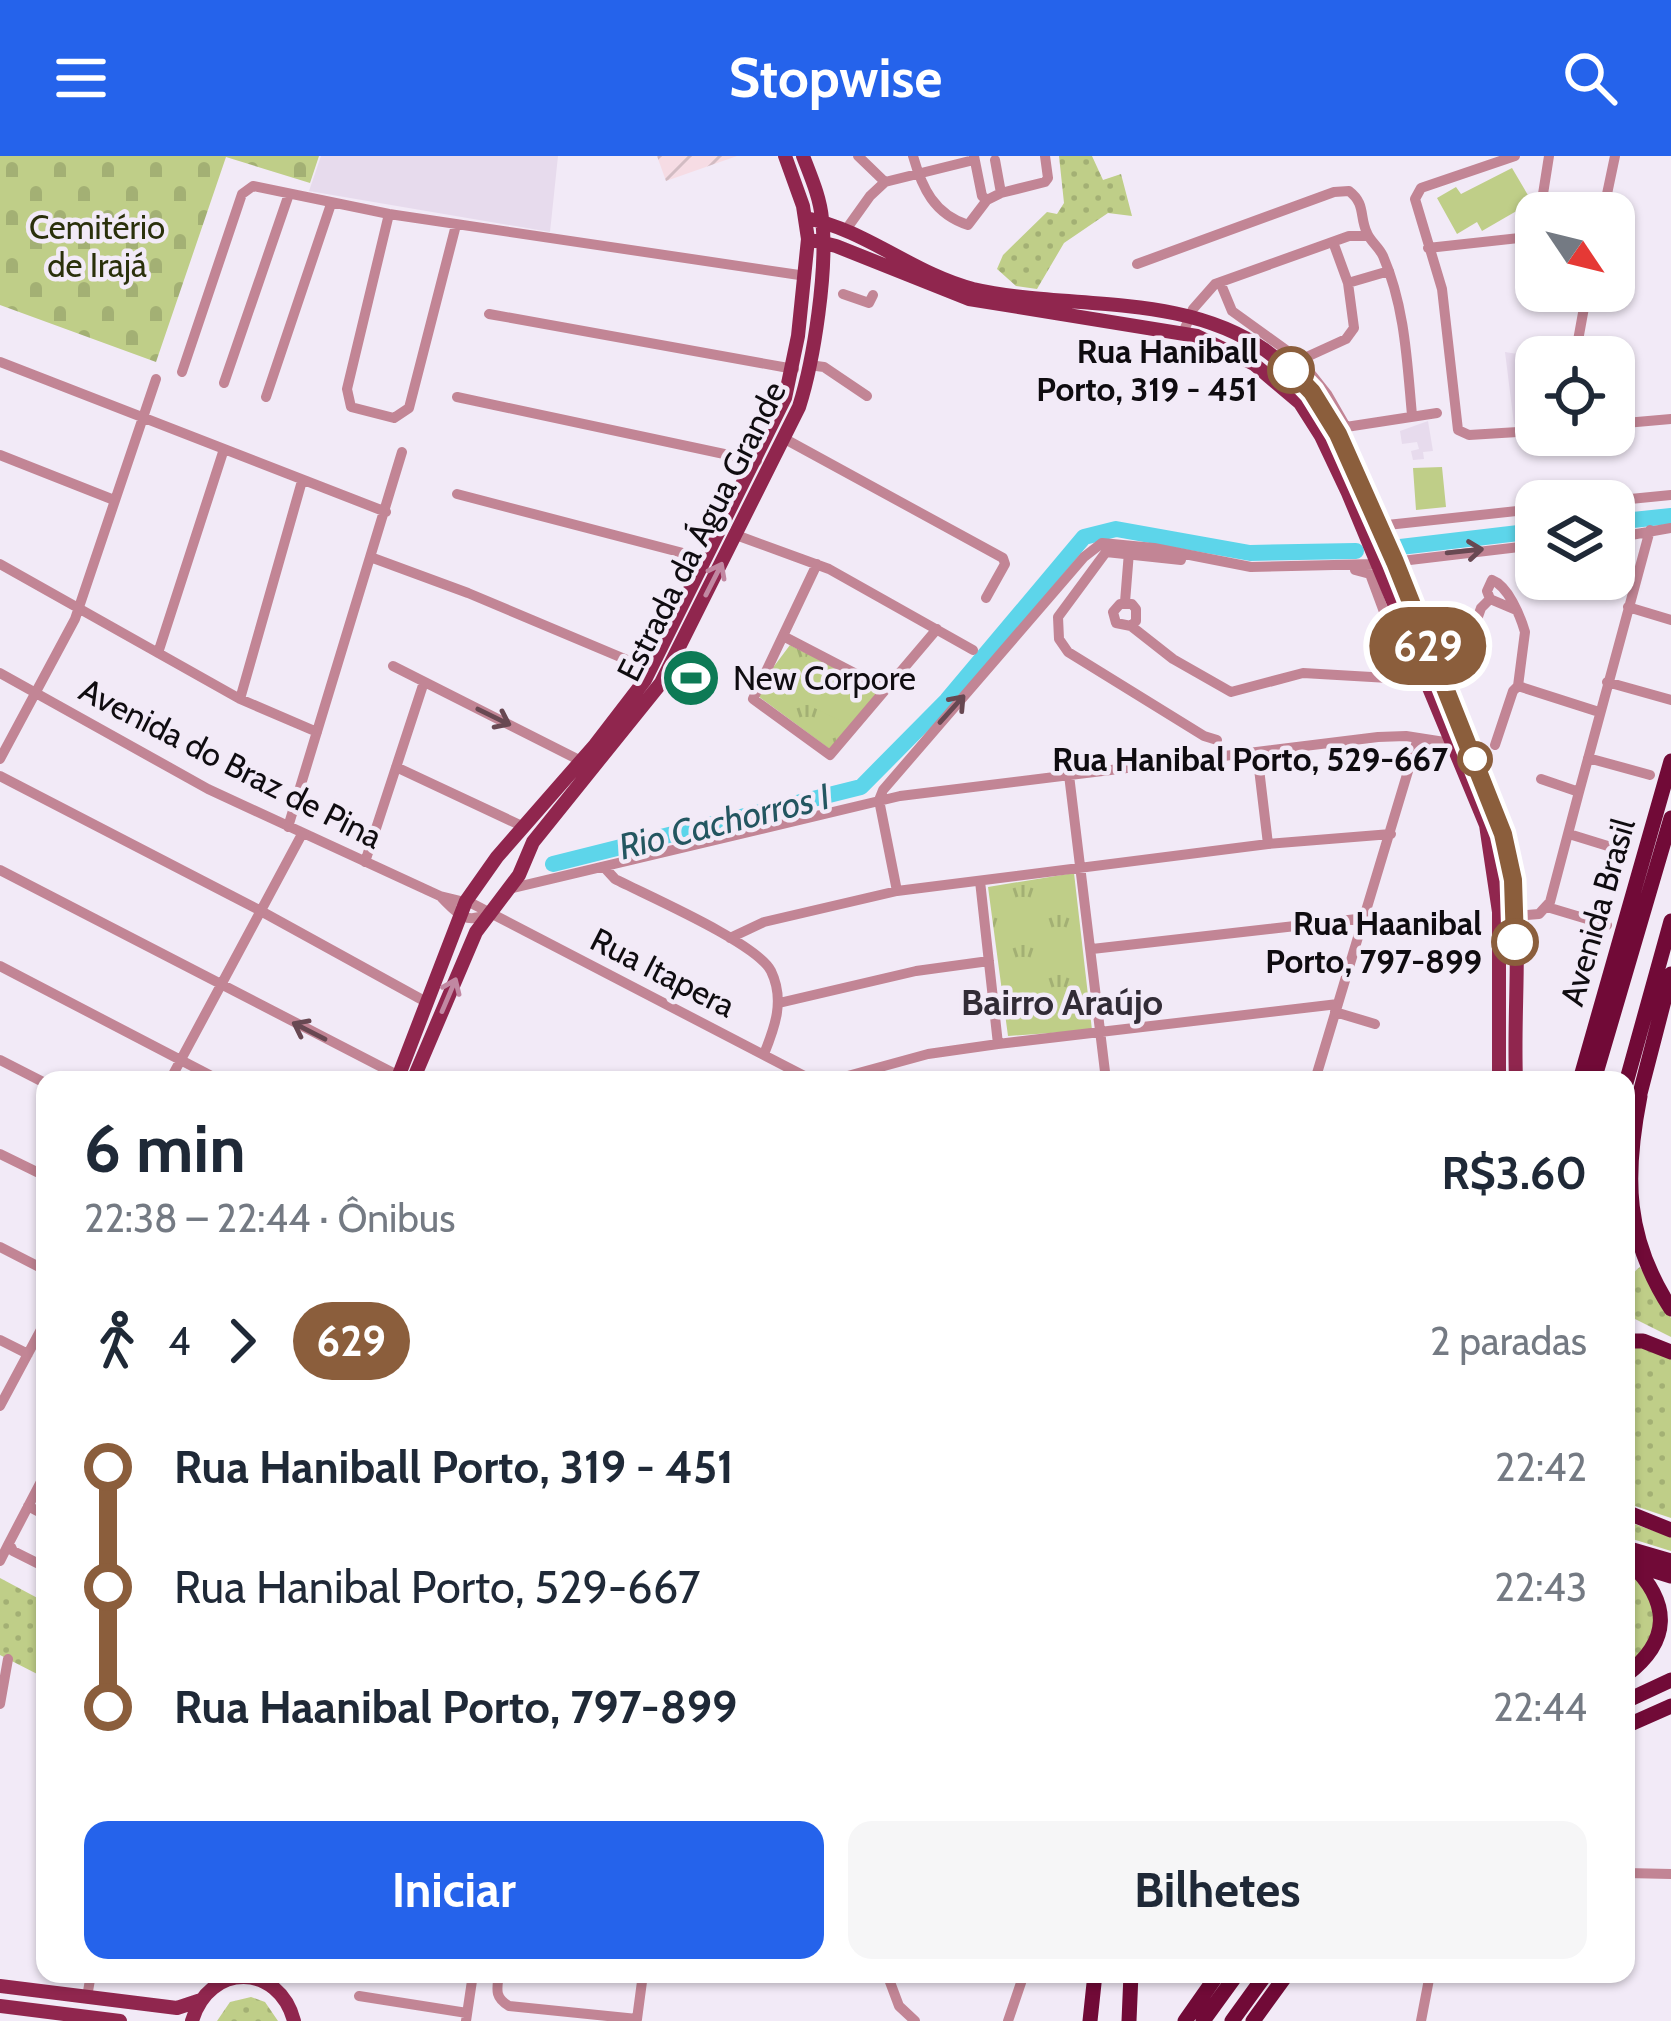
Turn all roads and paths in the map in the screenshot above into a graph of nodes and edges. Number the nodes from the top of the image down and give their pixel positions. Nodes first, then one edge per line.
1 (785, 156) edge
2 (803, 156) edge
3 (858, 156) edge
4 (913, 156) edge
5 (1045, 156) edge
6 (1515, 156) edge
7 (1550, 156) edge
8 (1615, 156) edge
9 (974, 158) edge
10 (995, 160) dead end
11 (918, 173) junction
12 (885, 182) junction
13 (1544, 192) edge
14 (1607, 192) edge
15 (1001, 193) junction
16 (289, 194) junction
17 (987, 200) junction
18 (331, 204) junction
19 (389, 214) junction
20 (806, 218) junction
21 (823, 221) junction
22 (456, 225) junction
23 (845, 231) junction
24 (1367, 236) junction
25 (1515, 238) edge
26 (1333, 242) junction
27 (823, 245) junction
28 (1428, 248) junction
29 (1137, 264) dead end
30 (1388, 271) junction
31 (806, 276) junction
32 (1218, 283) junction
33 (1348, 283) junction
34 (843, 294) dead end
35 (873, 295) dead end
36 (1195, 312) junction
37 (489, 314) dead end
38 (1183, 333) junction
39 (1300, 361) junction
40 (0, 362) edge
41 (801, 367) junction
42 (182, 371) dead end
43 (156, 379) dead end
44 (224, 383) dead end
45 (867, 396) dead end
46 (266, 397) dead end
47 (457, 397) dead end
48 (1437, 413) dead end
49 (1412, 416) junction
50 (143, 419) junction
51 (1671, 419) edge
52 (1635, 422) edge
53 (1515, 432) edge
54 (785, 439) junction
55 (224, 449) junction
56 (402, 452) dead end
57 (0, 455) edge
58 (757, 461) junction
59 (302, 482) junction
60 (457, 494) dead end
61 (1671, 495) edge
62 (1635, 499) edge
63 (114, 500) junction
64 (1515, 511) edge
65 (386, 512) junction
66 (1379, 526) junction
67 (1671, 528) edge
68 (1362, 530) junction
69 (1650, 530) junction
70 (1635, 533) edge
71 (736, 535) junction
72 (1515, 548) edge
73 (1129, 552) junction
74 (373, 558) junction
75 (706, 559) junction
76 (1395, 562) junction
77 (0, 564) edge
78 (817, 564) junction
79 (1376, 564) junction
80 (986, 598) dead end
81 (1490, 599) junction
82 (1125, 602) junction
83 (1628, 607) junction
84 (79, 608) junction
85 (1516, 610) junction
86 (1671, 620) edge
87 (1131, 626) junction
88 (937, 629) junction
89 (783, 636) junction
90 (973, 650) dead end
91 (158, 653) junction
92 (1462, 662) dead end
93 (393, 666) dead end
94 (651, 670) junction
95 (0, 673) edge
96 (1397, 679) junction
97 (1423, 680) junction
98 (424, 682) junction
99 (1607, 682) junction
100 (1518, 686) junction
101 (885, 689) junction
102 (36, 694) junction
103 (240, 699) junction
104 (1671, 700) edge
105 (1599, 712) junction
106 (620, 724) junction
107 (1463, 729) junction
108 (317, 732) junction
109 (1216, 740) dead end
110 (1437, 740) junction
111 (1496, 745) dead end
112 (1470, 746) junction
113 (1257, 752) junction
114 (1588, 758) junction
115 (0, 759) edge
116 (1671, 761) edge
117 (587, 764) junction
118 (396, 767) junction
119 (1650, 775) dead end
120 (0, 776) edge
121 (1069, 776) junction
122 (1541, 779) dead end
123 (1579, 792) junction
124 (879, 800) junction
125 (1671, 818) edge
126 (288, 826) junction
127 (523, 826) junction
128 (302, 834) junction
129 (1391, 834) junction
130 (1569, 835) junction
131 (1268, 844) junction
132 (1624, 850) dead end
133 (497, 857) junction
134 (365, 862) junction
135 (523, 865) junction
136 (604, 867) junction
137 (1081, 868) junction
138 (0, 871) edge
139 (541, 878) junction
140 (980, 881) junction
141 (509, 889) junction
142 (898, 891) junction
143 (494, 907) junction
144 (1547, 907) junction
145 (463, 909) junction
146 (259, 910) junction
147 (1516, 916) junction
148 (1366, 918) junction
149 (1671, 921) edge
150 (504, 922) joint
151 (1607, 925) dead end
152 (730, 938) junction
153 (1092, 949) junction
154 (989, 961) junction
155 (0, 965) edge
156 (1671, 974) edge
157 (219, 986) junction
158 (428, 1003) junction
159 (778, 1003) junction
160 (1337, 1008) junction
161 (1375, 1024) dead end
162 (1100, 1032) junction
163 (1594, 1033) junction
164 (998, 1043) junction
165 (764, 1054) junction
166 (0, 1060) edge
167 (180, 1060) junction
168 (174, 1071) edge
169 (201, 1071) edge
170 (387, 1071) edge
171 (406, 1071) edge
172 (407, 1071) edge
173 (795, 1071) edge
174 (866, 1071) edge
175 (1105, 1071) edge
176 (1318, 1071) edge
177 (1501, 1071) edge
178 (1516, 1071) edge
179 (1583, 1071) edge
180 (1593, 1071) edge
181 (1596, 1071) edge
182 (1629, 1071) edge
183 (36, 1078) edge
184 (1640, 1096) junction
185 (1635, 1111) edge
186 (1635, 1130) edge
187 (0, 1154) edge
188 (36, 1172) edge
189 (1635, 1236) edge
190 (0, 1247) edge
191 (1635, 1257) edge
192 (1645, 1264) junction
193 (36, 1265) edge
194 (1671, 1309) edge
195 (36, 1339) edge
196 (0, 1340) edge
197 (1635, 1341) edge
198 (1671, 1352) edge
199 (28, 1354) junction
200 (0, 1406) edge
201 (36, 1491) edge
202 (28, 1506) junction
203 (36, 1510) edge
204 (1635, 1515) edge
205 (1671, 1528) edge
206 (11, 1547) junction
207 (1635, 1558) edge
208 (0, 1561) edge
209 (1635, 1561) edge
210 (1671, 1561) edge
211 (36, 1562) edge
212 (1635, 1565) edge
213 (1671, 1576) edge
214 (8, 1659) dead end
215 (1635, 1670) edge
216 (1671, 1680) edge
217 (1635, 1697) edge
218 (0, 1704) edge
219 (1671, 1706) edge
220 (1635, 1722) edge
221 (1635, 1873) edge
222 (1671, 1874) edge
223 (89, 1983) edge
224 (219, 1983) edge
225 (266, 1983) edge
226 (472, 1983) edge
227 (498, 1983) edge
228 (642, 1983) edge
229 (890, 1983) edge
230 (1021, 1983) edge
231 (1095, 1983) edge
232 (1131, 1983) edge
233 (1212, 1983) edge
234 (1230, 1983) edge
235 (1259, 1983) edge
236 (1280, 1983) edge
237 (1429, 1983) edge
238 (0, 1986) edge
239 (359, 1996) dead end
240 (87, 1997) junction
241 (201, 2000) junction
242 (0, 2006) edge
243 (560, 2016) edge
244 (466, 2017) edge
245 (84, 2019) edge
246 (296, 2020) edge
247 (637, 2020) edge
248 (120, 2021) edge
249 (192, 2021) edge
250 (915, 2021) edge
251 (1008, 2021) edge
252 (1087, 2021) edge
253 (1130, 2021) edge
254 (1185, 2021) edge
255 (1203, 2021) edge
256 (1232, 2021) edge
257 (1253, 2021) edge
258 (1423, 2021) edge

1 - 20 main road, Estrada da Água Grande
2 - 21 main road, Estrada da Água Grande
3 - 12 street
4 - 11 street
5 - 15 street
6 - 28 street
7 - 13 street
8 - 14 street
9 - 11 street
9 - 17 street
10 - 15 street
11 - 12 street
11 - 17 street
12 - 23 street
15 - 17 street
16 - 18 street
16 - 42 street
16 - 44 street
18 - 19 street
18 - 46 street
19 - 22 street
19 - 22 street
20 - 21 main road
20 - 27 main road, Estrada da Água Grande
21 - 23 main road
21 - 27 main road, Estrada da Água Grande
22 - 31 street
23 - 36 main road
24 - 26 street
24 - 29 street
24 - 30 street
25 - 28 street
26 - 32 street
26 - 33 street
27 - 31 main road, Estrada da Água Grande
27 - 38 main road
27 - 41 main road, Estrada da Água Grande
28 - 53 street
30 - 33 street
30 - 49 street
31 - 41 main road, Estrada da Água Grande
32 - 36 street
32 - 39 street
33 - 39 street
34 - 35 street
36 - 38 street
36 - 66 main road
37 - 41 street
38 - 68 main road
39 - 49 street
40 - 50 street
41 - 45 street
41 - 54 main road, Estrada da Água Grande
41 - 58 main road, Estrada da Água Grande
43 - 50 street
47 - 58 street
48 - 49 street
50 - 55 street
50 - 63 street
51 - 52 street
54 - 71 main road, Estrada da Água Grande
54 - 80 street
55 - 59 street
55 - 91 street
56 - 65 street
57 - 63 street
58 - 75 main road, Estrada da Água Grande
59 - 65 street
59 - 103 street
60 - 75 street
61 - 62 street
63 - 84 street
64 - 66 street
65 - 74 street
66 - 68 street
66 - 76 main road
67 - 69 street
68 - 79 main road
69 - 70 street
69 - 83 street
71 - 78 street
106 -> 71 main road, Estrada da Água Grande
76 -> 72 street
73 - 82 street
73 - 96 street
73 - 109 street
74 - 94 street
74 - 108 street
75 - 94 main road, Estrada da Água Grande
76 - 79 street
76 - 107 main road
77 - 84 street
78 - 88 street
78 - 89 street
79 - 97 main road
124 -> 79 street
81 - 85 street
81 - 85 street
81 - 92 street
82 - 87 street
82 - 87 street
83 - 86 street
83 - 99 street
84 - 91 street
84 - 102 street
85 - 100 street
87 - 96 street
88 - 90 street
88 - 101 street
89 - 101 street
89 - 101 street
91 - 103 street
93 - 98 street
94 - 106 main road, Estrada da Água Grande
95 - 102 street, Avenida do Braz de Pina
96 - 97 street
97 - 110 main road
98 -> 117 street
98 - 118 street
99 - 104 street
99 - 105 street
100 - 105 street
100 - 111 street
102 - 115 street
102 - 126 street, Avenida do Braz de Pina
103 - 108 street
105 - 114 street
106 - 117 main road, Estrada da Água Grande
107 - 110 street
107 - 112 main road
108 - 126 street
110 - 112 street
110 - 113 street
110 - 129 street
110 - 177 main road
112 - 147 main road
113 - 121 street
113 - 131 street
114 - 119 street
114 - 123 street
116 - 163 highway, Avenida Brasil
117 - 127 main road, Estrada da Água Grande
117 - 135 main road, Estrada da Água Grande
118 - 127 street
118 - 134 street
120 - 146 street
121 - 124 street
121 - 137 street
122 - 123 street
123 - 130 street
124 - 136 street
124 - 142 street
125 - 181 highway, Avenida Brasil
126 - 128 street, Avenida do Braz de Pina
127 - 133 main road, Estrada da Água Grande
128 - 134 street, Avenida do Braz de Pina
128 - 146 street
129 - 131 street
129 - 148 street
130 - 132 street
130 - 144 street
131 - 137 street
133 - 135 main road
133 - 145 main road, Estrada da Água Grande
134 - 145 street, Avenida do Braz de Pina
135 - 139 street
135 - 141 main road, Estrada da Água Grande
136 - 139 street
136 - 152 street
137 - 140 street
137 - 153 street
138 - 157 street
139 - 141 street
140 - 142 street
140 - 154 street
141 - 143 main road, Estrada da Água Grande
142 - 152 street
143 - 145 street, Avenida do Braz de Pina
143 - 150 main road
172 -> 143 main road, Estrada da Água Grande
144 - 147 street
144 - 151 street
145 - 158 main road, Estrada da Água Grande
146 - 157 street
146 - 158 street
147 - 178 main road
148 - 153 street
148 - 160 street
149 - 182 highway
150 - 165 street, Rua Itapera
152 - 159 street
153 - 162 street
154 - 159 street
154 - 164 street
155 - 167 street
156 - 184 highway
157 - 167 street
170 -> 157 street
158 - 171 main road, Estrada da Água Grande
159 - 165 street
160 - 161 street
160 - 162 street
160 - 176 street
162 - 164 street
162 - 175 street
163 - 179 highway, Avenida Brasil
163 - 180 highway
164 - 174 street
165 - 173 street, Rua Itapera
166 - 183 street
167 - 168 street
167 - 169 street
184 - 185 highway
184 - 186 highway
187 - 188 street
189 - 192 highway
190 - 193 street
191 - 192 highway
192 - 194 highway
195 - 199 street
196 - 199 street
197 - 198 highway
199 - 200 street
201 - 202 street
202 - 203 street
202 - 206 street
204 - 205 highway
206 - 208 street
206 - 211 street
207 - 210 highway
209 - 213 highway
212 - 215 highway
214 - 218 street
216 - 217 highway
219 - 220 highway
221 - 222 street
223 - 240 street
224 - 241 main road
225 - 246 main road
226 - 244 street
227 - 243 street
228 - 247 street
229 - 250 street
230 - 251 street
231 - 252 highway
232 - 253 highway
233 - 254 highway
234 - 255 highway
235 - 256 highway
236 - 257 highway
237 - 258 street
238 - 240 main road
239 - 244 street
240 - 241 main road
241 - 249 main road
242 - 245 main road
243 - 247 street
245 - 248 main road

